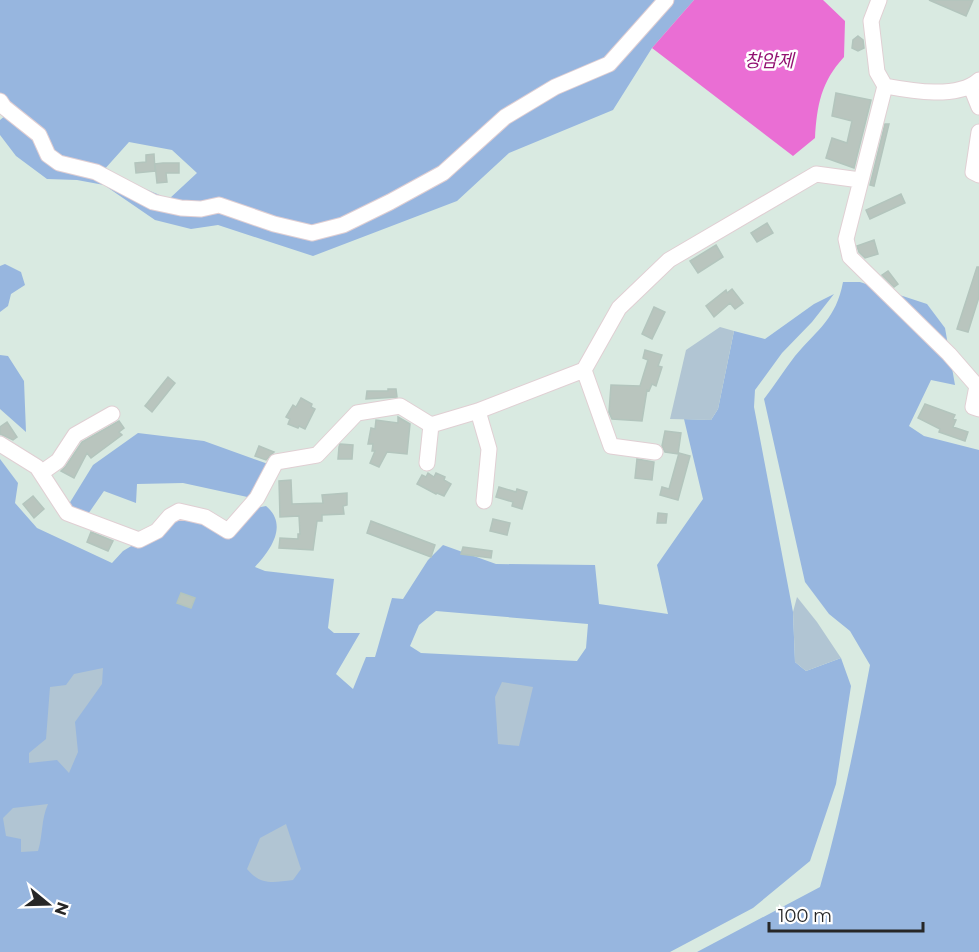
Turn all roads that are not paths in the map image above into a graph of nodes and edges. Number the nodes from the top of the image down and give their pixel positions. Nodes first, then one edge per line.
1 (666, 0) edge
2 (879, 0) edge
3 (975, 84) edge
4 (885, 87) junction
5 (0, 101) edge
6 (979, 107) edge
7 (979, 132) edge
8 (979, 175) edge
9 (860, 180) junction
10 (584, 370) junction
11 (978, 386) edge
12 (979, 409) edge
13 (478, 411) junction
14 (112, 414) dead end
15 (431, 425) junction
16 (0, 444) edge
17 (655, 452) dead end
18 (427, 463) dead end
19 (41, 473) junction
20 (484, 501) dead end

1 - 5 street
2 - 4 street
3 - 4 street
3 - 6 street
4 - 9 street
7 - 8 street
9 - 10 street
9 - 11 street
10 - 13 street
10 - 17 street
11 - 12 street
13 - 15 street
13 - 20 street
14 - 19 street
15 - 18 street
15 - 19 street
16 - 19 street

